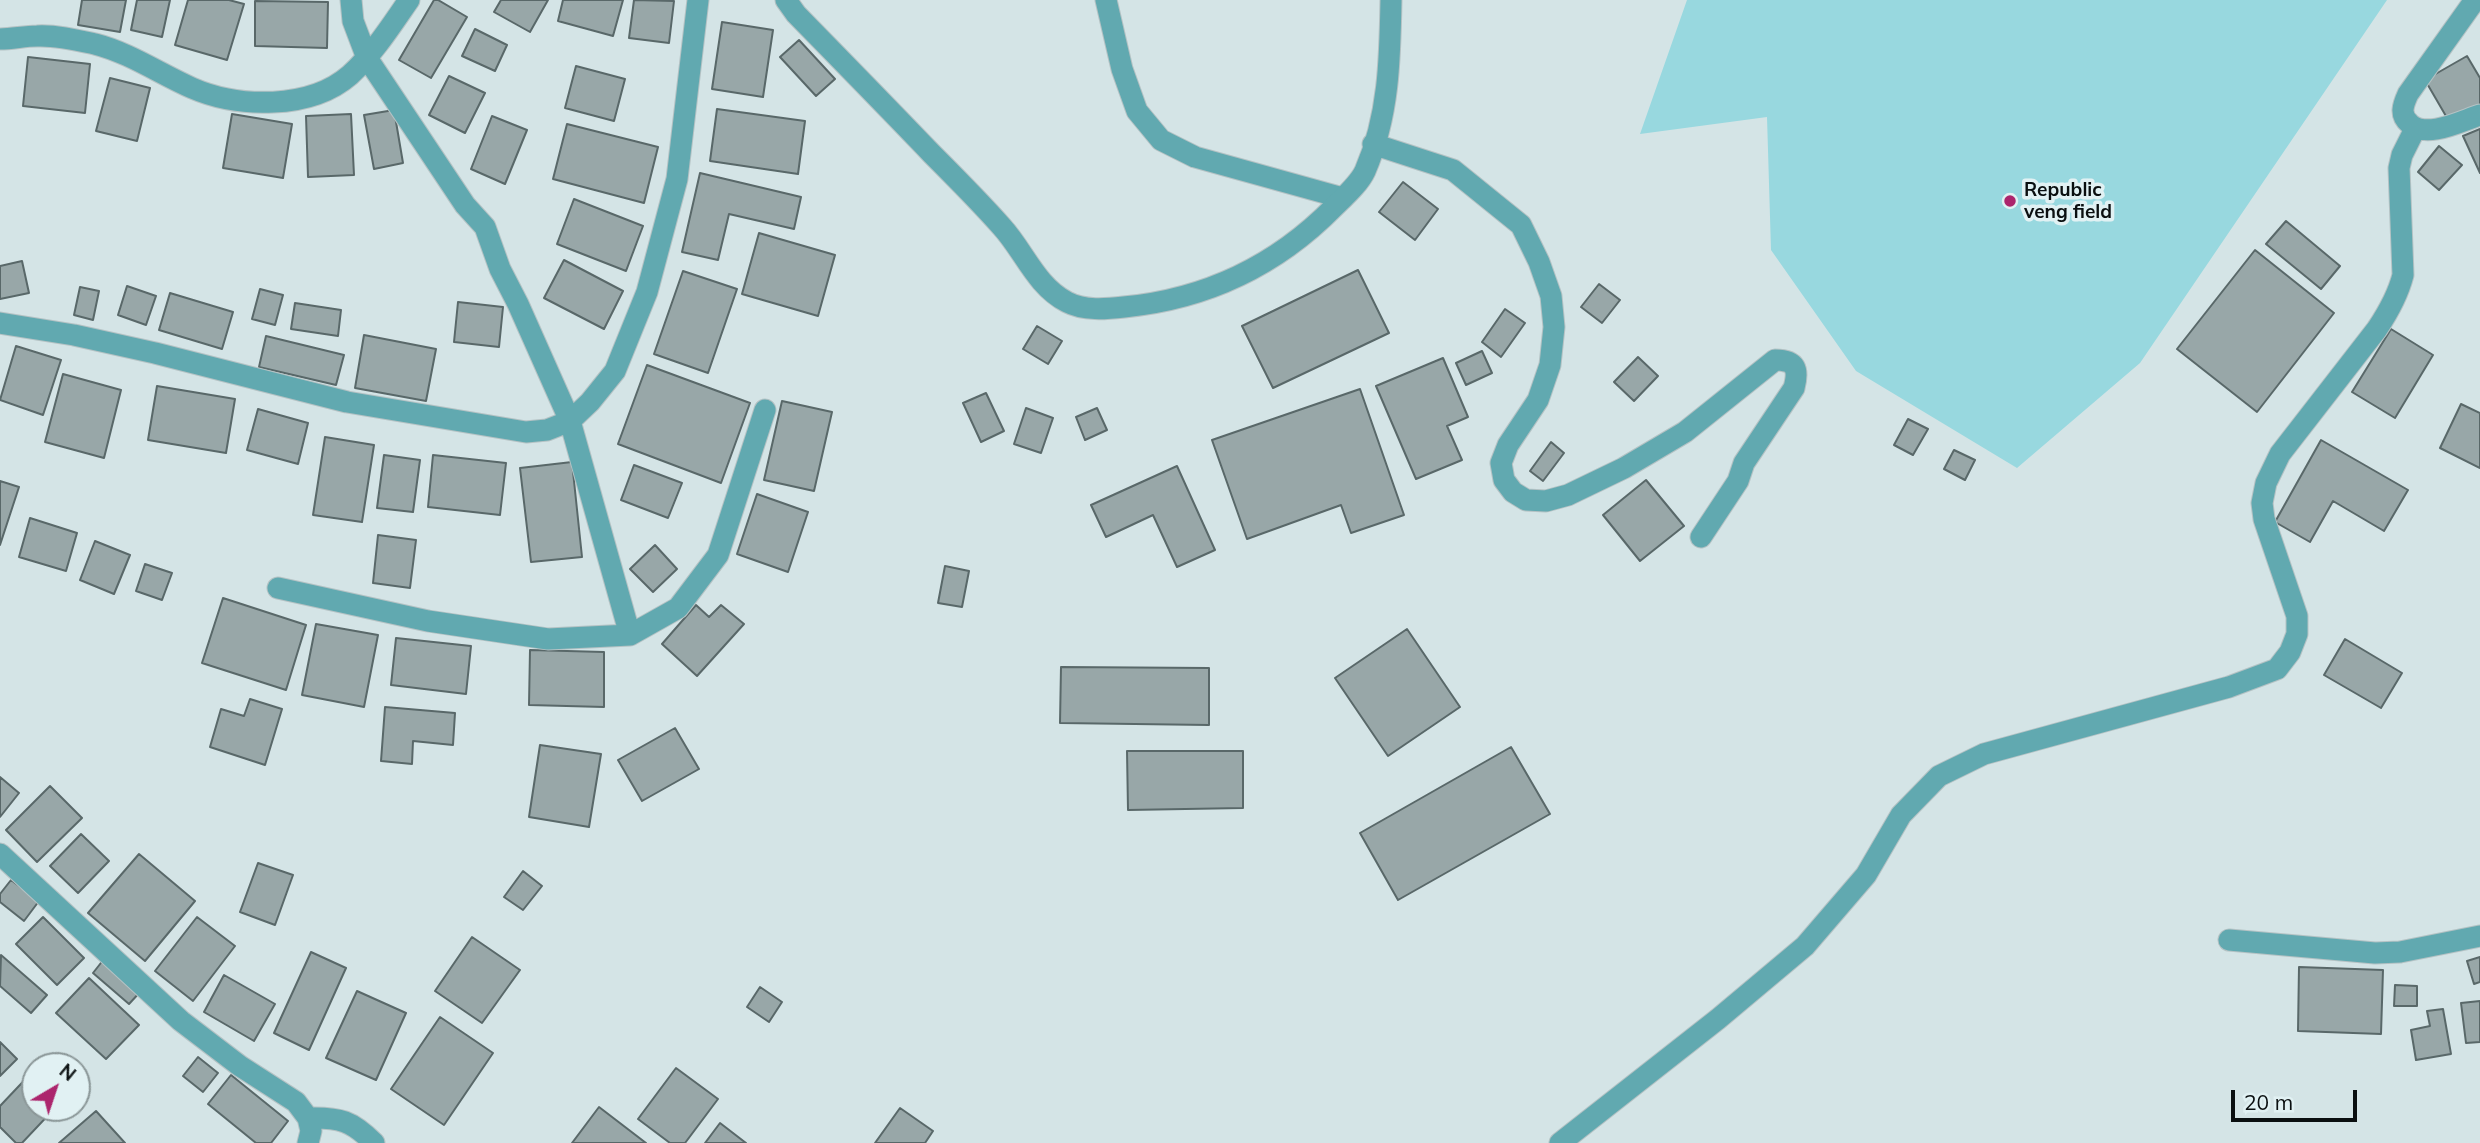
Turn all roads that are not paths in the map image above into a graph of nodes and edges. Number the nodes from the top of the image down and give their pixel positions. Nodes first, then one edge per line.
1 (351, 0) edge
2 (409, 0) edge
3 (698, 0) edge
4 (786, 0) edge
5 (1106, 0) edge
6 (1391, 0) edge
7 (2475, 0) edge
8 (0, 39) edge
9 (367, 58) junction
10 (2480, 115) edge
11 (2415, 129) junction
12 (1373, 144) junction
13 (1343, 198) junction
14 (0, 323) edge
15 (765, 410) dead end
16 (570, 421) junction
17 (1701, 537) dead end
18 (278, 588) dead end
19 (630, 635) junction
20 (0, 854) edge
21 (2480, 936) edge
22 (2229, 940) dead end
23 (308, 1118) junction
24 (308, 1143) edge
25 (374, 1143) edge
26 (1560, 1143) edge

1 - 9 street
2 - 9 street
3 - 16 street
4 - 13 street
5 - 13 street
6 - 12 street
7 - 11 street
8 - 9 street
9 - 16 street
10 - 11 street
11 - 26 street
12 - 13 street
12 - 17 street
14 - 16 street
15 - 19 street
16 - 19 street
18 - 19 street
20 - 23 street
21 - 22 street
23 - 24 street
23 - 25 street

